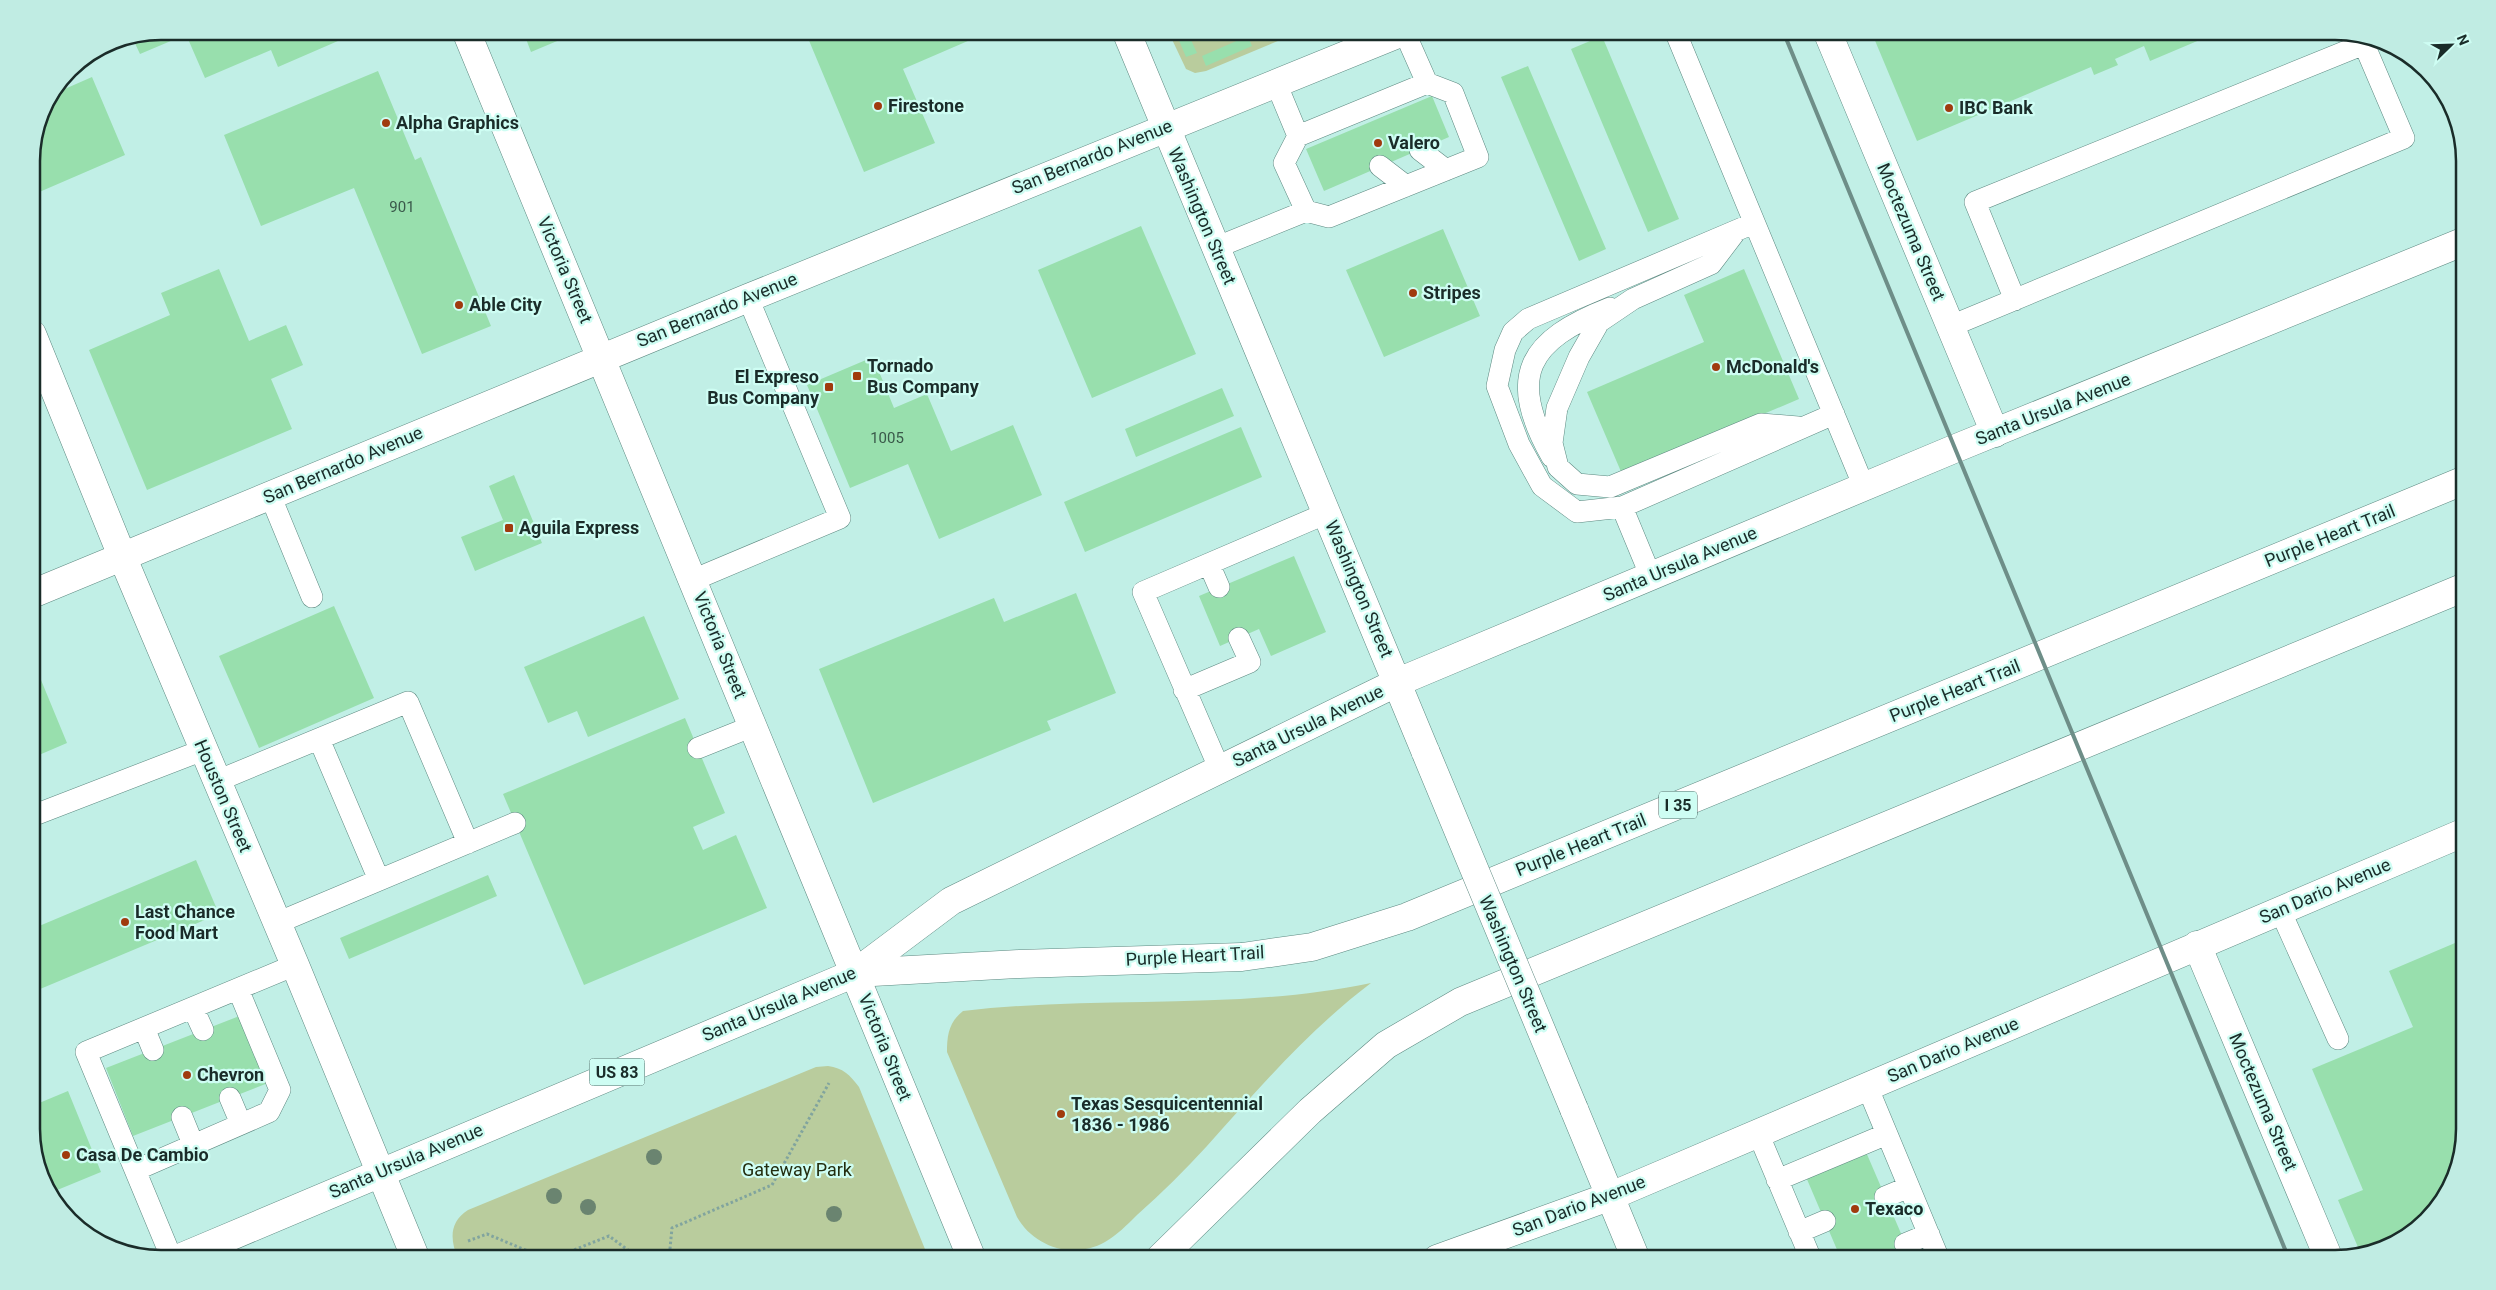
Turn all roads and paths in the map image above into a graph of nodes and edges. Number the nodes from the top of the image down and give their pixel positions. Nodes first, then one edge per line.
1 (470, 40) edge
2 (1130, 40) edge
3 (1382, 40) edge
4 (1408, 40) edge
5 (1679, 40) edge
6 (1831, 40) edge
7 (2360, 42) edge
8 (2364, 43) edge
9 (1276, 83) junction
10 (1426, 84) junction
11 (1165, 128) junction
12 (1298, 136) junction
13 (1420, 150) dead end
14 (1380, 166) dead end
15 (1446, 170) junction
16 (1406, 186) junction
17 (1306, 211) junction
18 (1745, 227) junction
19 (2456, 244) edge
20 (1215, 248) junction
21 (748, 298) junction
22 (1633, 299) junction
23 (2015, 300) junction
24 (1951, 326) junction
25 (40, 354) edge
26 (602, 358) junction
27 (1834, 414) junction
28 (1800, 428) junction
29 (1994, 433) junction
30 (1558, 467) junction
31 (2456, 484) edge
32 (1864, 487) junction
33 (270, 495) junction
34 (1622, 507) junction
35 (1327, 513) junction
36 (122, 556) junction
37 (1208, 564) junction
38 (1651, 577) junction
39 (693, 580) junction
40 (1218, 587) dead end
41 (40, 591) edge
42 (2456, 592) edge
43 (312, 597) dead end
44 (1239, 638) dead end
45 (1398, 682) junction
46 (1184, 690) junction
47 (753, 726) junction
48 (319, 739) junction
49 (698, 748) dead end
50 (203, 750) junction
51 (1220, 770) junction
52 (216, 781) junction
53 (40, 813) edge
54 (515, 822) dead end
55 (2456, 836) edge
56 (468, 843) junction
57 (379, 880) junction
58 (2280, 910) junction
59 (277, 922) junction
60 (2197, 945) junction
61 (295, 965) junction
62 (855, 973) junction
63 (238, 989) junction
64 (193, 1008) junction
65 (144, 1028) junction
66 (203, 1030) dead end
67 (2338, 1039) dead end
68 (153, 1050) dead end
69 (829, 1083) dead end
70 (1868, 1086) junction
71 (230, 1098) dead end
72 (182, 1117) dead end
73 (241, 1124) junction
74 (1758, 1133) junction
75 (1887, 1134) junction
76 (193, 1144) junction
77 (136, 1170) junction
78 (380, 1172) junction
79 (1777, 1180) junction
80 (1909, 1187) junction
81 (1611, 1196) junction
82 (1885, 1197) dead end
83 (1825, 1221) dead end
84 (1800, 1232) junction
85 (1929, 1234) junction
86 (468, 1241) dead end
87 (1905, 1244) dead end
88 (168, 1250) edge
89 (198, 1250) edge
90 (412, 1250) edge
91 (527, 1250) edge
92 (572, 1250) edge
93 (628, 1250) edge
94 (670, 1250) edge
95 (968, 1250) edge
96 (1168, 1250) edge
97 (1462, 1250) edge
98 (1632, 1250) edge
99 (1807, 1250) edge
100 (1935, 1250) edge
101 (2325, 1250) edge

1 - 26 main road, Victoria Street
2 - 11 main road, Washington Street
3 - 9 main road, San Bernardo Avenue
4 - 10 lane
5 - 18 lane
6 - 24 main road, Moctezuma Street
7 - 23 lane
8 - 23 lane
9 - 11 main road, San Bernardo Avenue
9 - 12 lane
10 - 12 lane
10 - 15 lane
11 - 20 main road, Washington Street
11 - 21 main road, San Bernardo Avenue
12 - 17 lane
13 - 15 lane
14 - 16 lane
15 - 16 lane
16 - 17 lane
17 - 20 lane
18 - 22 lane
18 - 27 lane
18 - 34 lane
19 - 29 main road, Santa Ursula Avenue
20 - 35 main road, Washington Street
21 - 26 main road, San Bernardo Avenue
21 - 39 lane
22 - 30 lane
22 - 30 lane
23 - 24 lane
24 - 29 main road, Moctezuma Street
25 - 36 main road, Houston Street
26 - 33 main road, San Bernardo Avenue
26 - 39 main road, Victoria Street
27 - 28 lane
27 - 32 lane
28 - 30 lane
28 - 34 lane
29 - 32 main road, Santa Ursula Avenue
31 - 62 main road, Purple Heart Trail / I 35
32 - 38 main road, Santa Ursula Avenue
33 - 36 main road, San Bernardo Avenue
33 - 43 lane
34 - 38 lane
35 - 37 lane
35 - 45 main road, Washington Street
36 - 41 main road, San Bernardo Avenue
36 - 50 main road, Houston Street
37 - 40 lane
37 - 46 lane
38 - 45 main road, Santa Ursula Avenue
39 - 47 main road, Victoria Street
42 - 96 main road
44 - 46 lane
45 - 51 main road, Santa Ursula Avenue
45 - 81 main road, Washington Street, bridge
46 - 51 lane
47 - 49 lane
47 - 62 main road, Victoria Street
48 - 52 lane
48 - 56 lane
48 - 57 lane
50 - 52 main road, Houston Street
50 - 53 lane
51 - 62 main road, Santa Ursula Avenue
52 - 59 main road, Houston Street
54 - 56 lane
55 - 58 main road, San Dario Avenue
56 - 57 lane
57 - 59 lane
58 - 60 main road, San Dario Avenue
58 - 67 lane
59 - 61 main road, Houston Street
60 - 70 main road, San Dario Avenue
60 - 101 main road, Moctezuma Street
61 - 63 lane
61 - 78 main road, Houston Street
62 - 78 main road, Santa Ursula Avenue / US 83
62 - 95 main road, Victoria Street
63 - 64 lane
63 - 73 lane
64 - 65 lane
64 - 66 lane
65 - 68 lane
65 - 77 lane
69 - 94 path
70 - 74 main road, San Dario Avenue
70 - 75 lane
71 - 73 lane
72 - 76 lane
73 - 76 lane
74 - 79 lane
74 - 81 main road, San Dario Avenue
75 - 79 lane
75 - 80 lane
76 - 77 lane
77 - 88 lane
78 - 89 main road, Santa Ursula Avenue / US 83
78 - 90 main road, Houston Street
79 - 84 lane
80 - 82 lane
80 - 85 lane
81 - 97 main road, San Dario Avenue
81 - 98 main road, Washington Street
83 - 84 lane
84 - 99 lane
85 - 87 lane
85 - 100 lane
86 - 91 path
92 - 93 path

